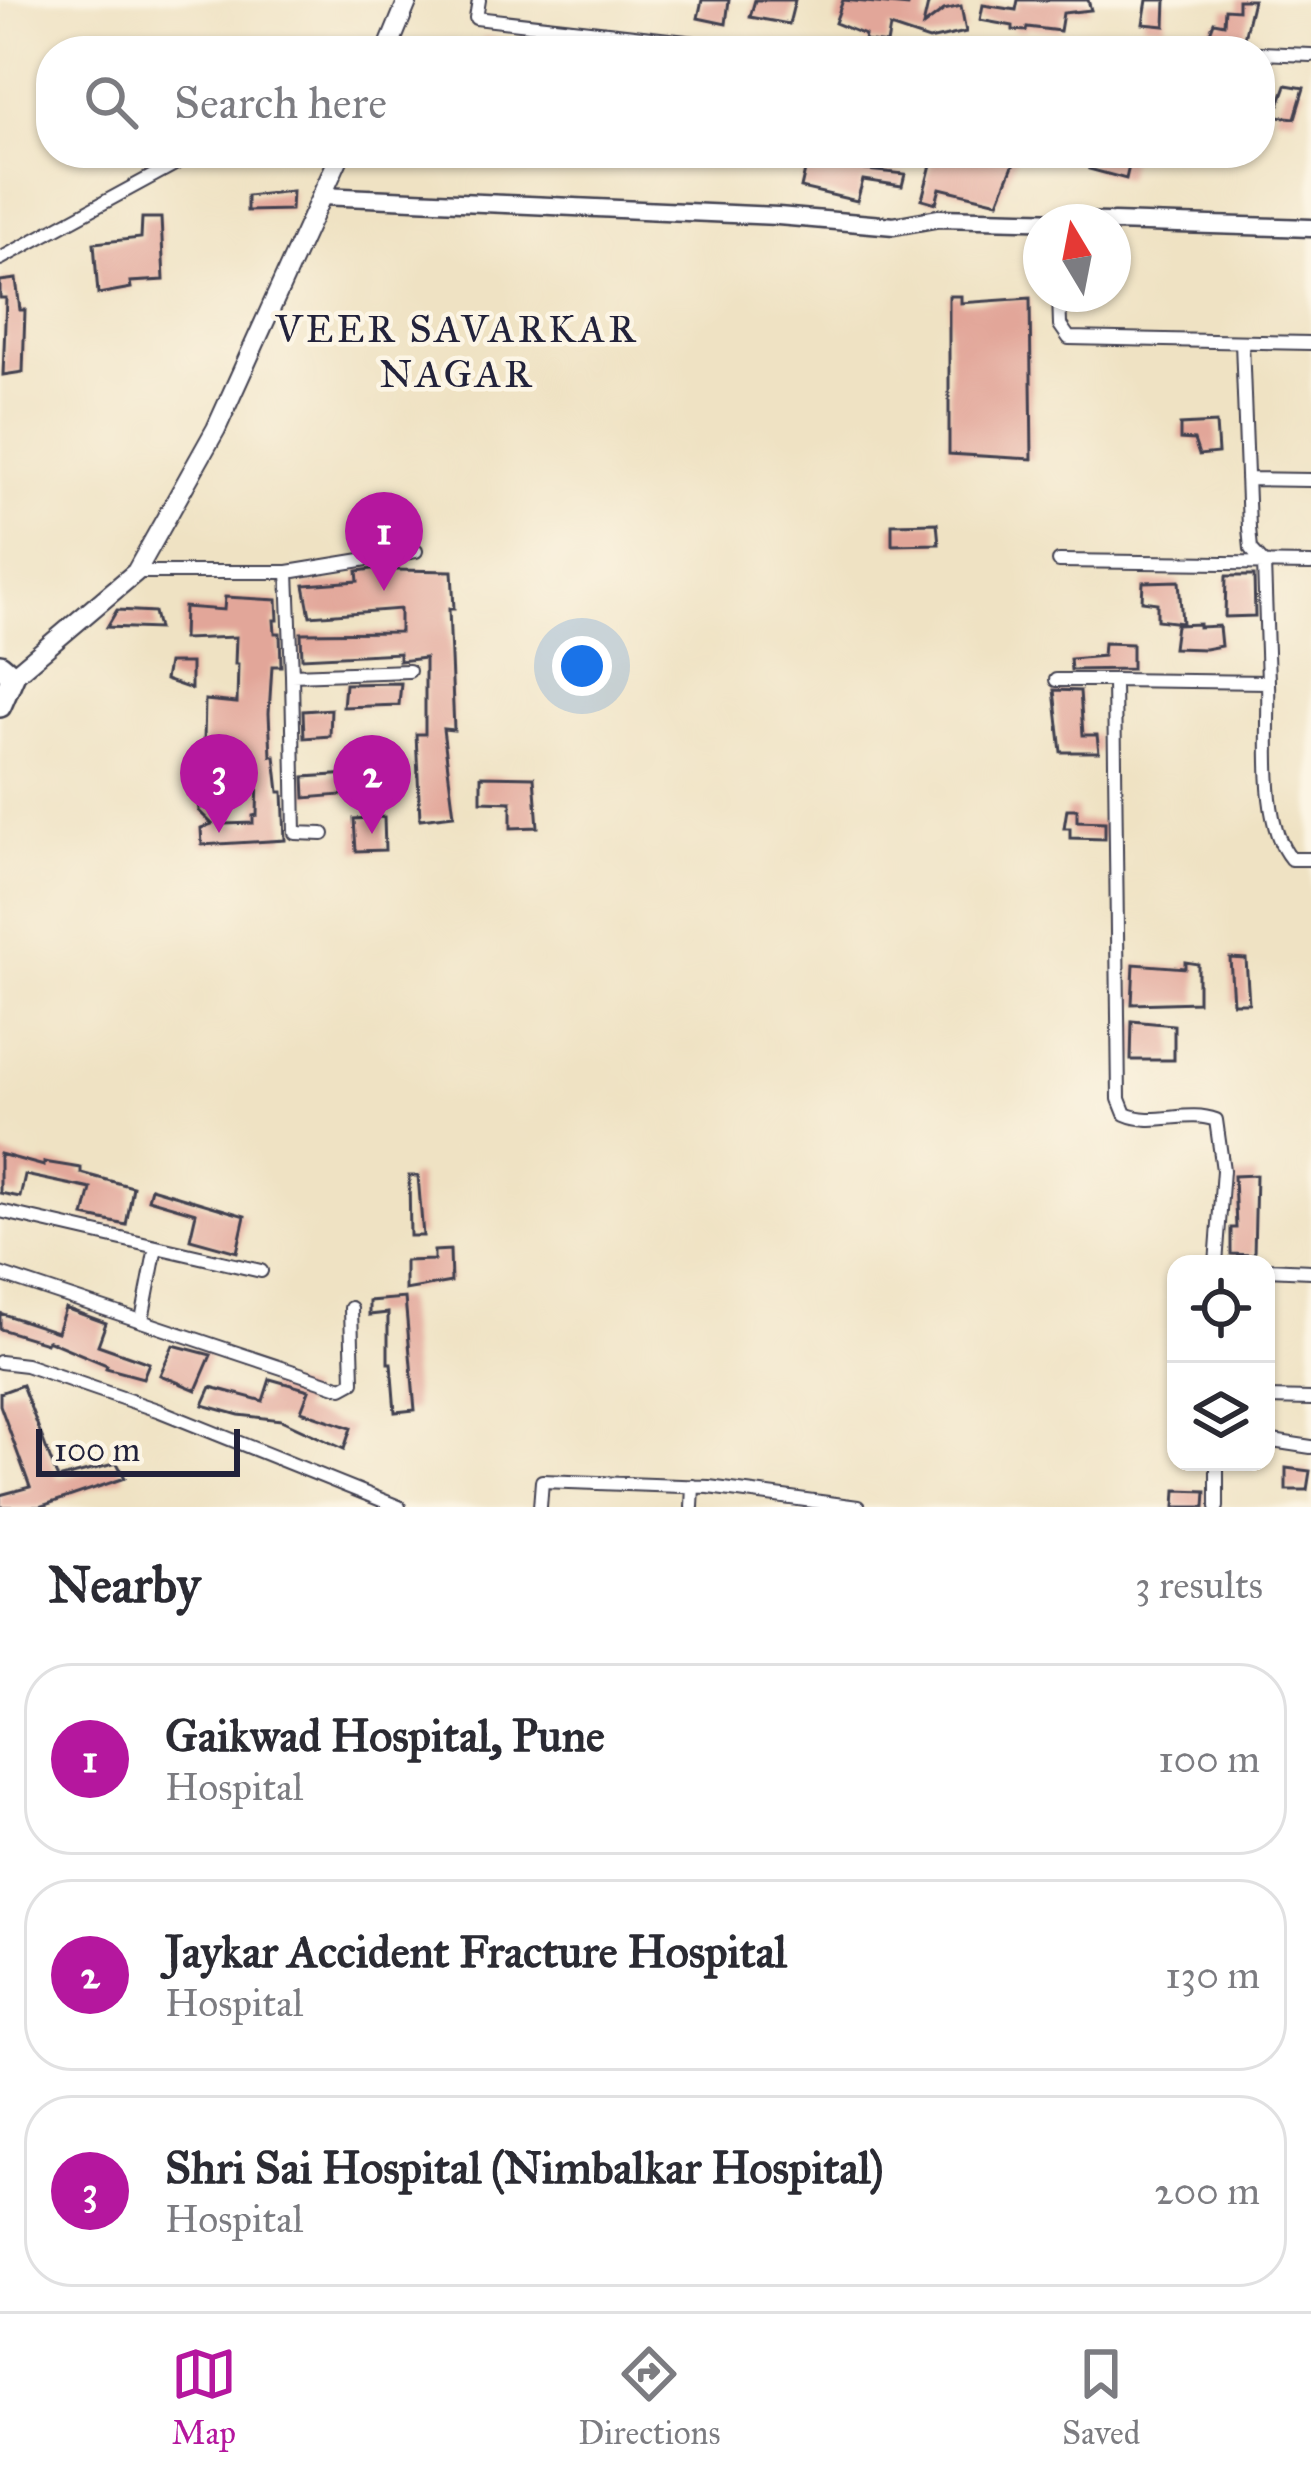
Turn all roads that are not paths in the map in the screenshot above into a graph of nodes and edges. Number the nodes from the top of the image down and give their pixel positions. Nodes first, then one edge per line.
1 (408, 0) edge
2 (479, 0) edge
3 (393, 36) edge
4 (634, 36) edge
5 (1275, 54) edge
6 (1311, 55) edge
7 (168, 168) edge
8 (334, 168) edge
9 (321, 196) junction
10 (1023, 220) edge
11 (1131, 223) edge
12 (1311, 228) edge
13 (0, 260) edge
14 (1060, 312) edge
15 (1242, 342) junction
16 (1311, 343) edge
17 (1247, 478) junction
18 (1311, 480) edge
19 (416, 551) dead end
20 (1059, 561) dead end
21 (1264, 562) junction
22 (1311, 564) edge
23 (136, 572) junction
24 (287, 572) junction
25 (6, 670) edge
26 (409, 671) dead end
27 (292, 675) junction
28 (1057, 680) dead end
29 (1114, 680) junction
30 (1268, 682) junction
31 (0, 706) edge
32 (323, 834) dead end
33 (1311, 860) edge
34 (0, 1210) edge
35 (156, 1247) junction
36 (1217, 1255) edge
37 (1275, 1269) edge
38 (261, 1271) dead end
39 (1311, 1271) edge
40 (0, 1274) edge
41 (351, 1308) dead end
42 (142, 1320) junction
43 (0, 1362) edge
44 (1275, 1398) edge
45 (1311, 1399) edge
46 (1275, 1442) edge
47 (1311, 1448) edge
48 (1217, 1471) edge
49 (693, 1486) junction
50 (399, 1507) edge
51 (540, 1507) edge
52 (692, 1507) edge
53 (858, 1507) edge
54 (1217, 1507) edge

1 - 3 main road
2 - 4 street
5 - 6 street
7 - 13 street
8 - 9 main road
9 - 10 street
9 - 23 main road
11 - 12 street
14 - 15 street
15 - 16 street
15 - 17 street
17 - 18 street
17 - 21 street
19 - 24 street
20 - 21 street
21 - 22 street
21 - 30 street
23 - 24 street
23 - 25 main road
24 - 27 street
25 - 31 highway
26 - 27 street
27 - 32 street
28 - 29 street
29 - 30 street
29 - 36 street
30 - 33 street
34 - 35 street
35 - 38 street
35 - 42 street
37 - 39 street
40 - 42 street
41 - 42 street
43 - 50 street
44 - 45 street
46 - 47 street
48 - 54 street
49 - 51 street
49 - 52 street
49 - 53 street

